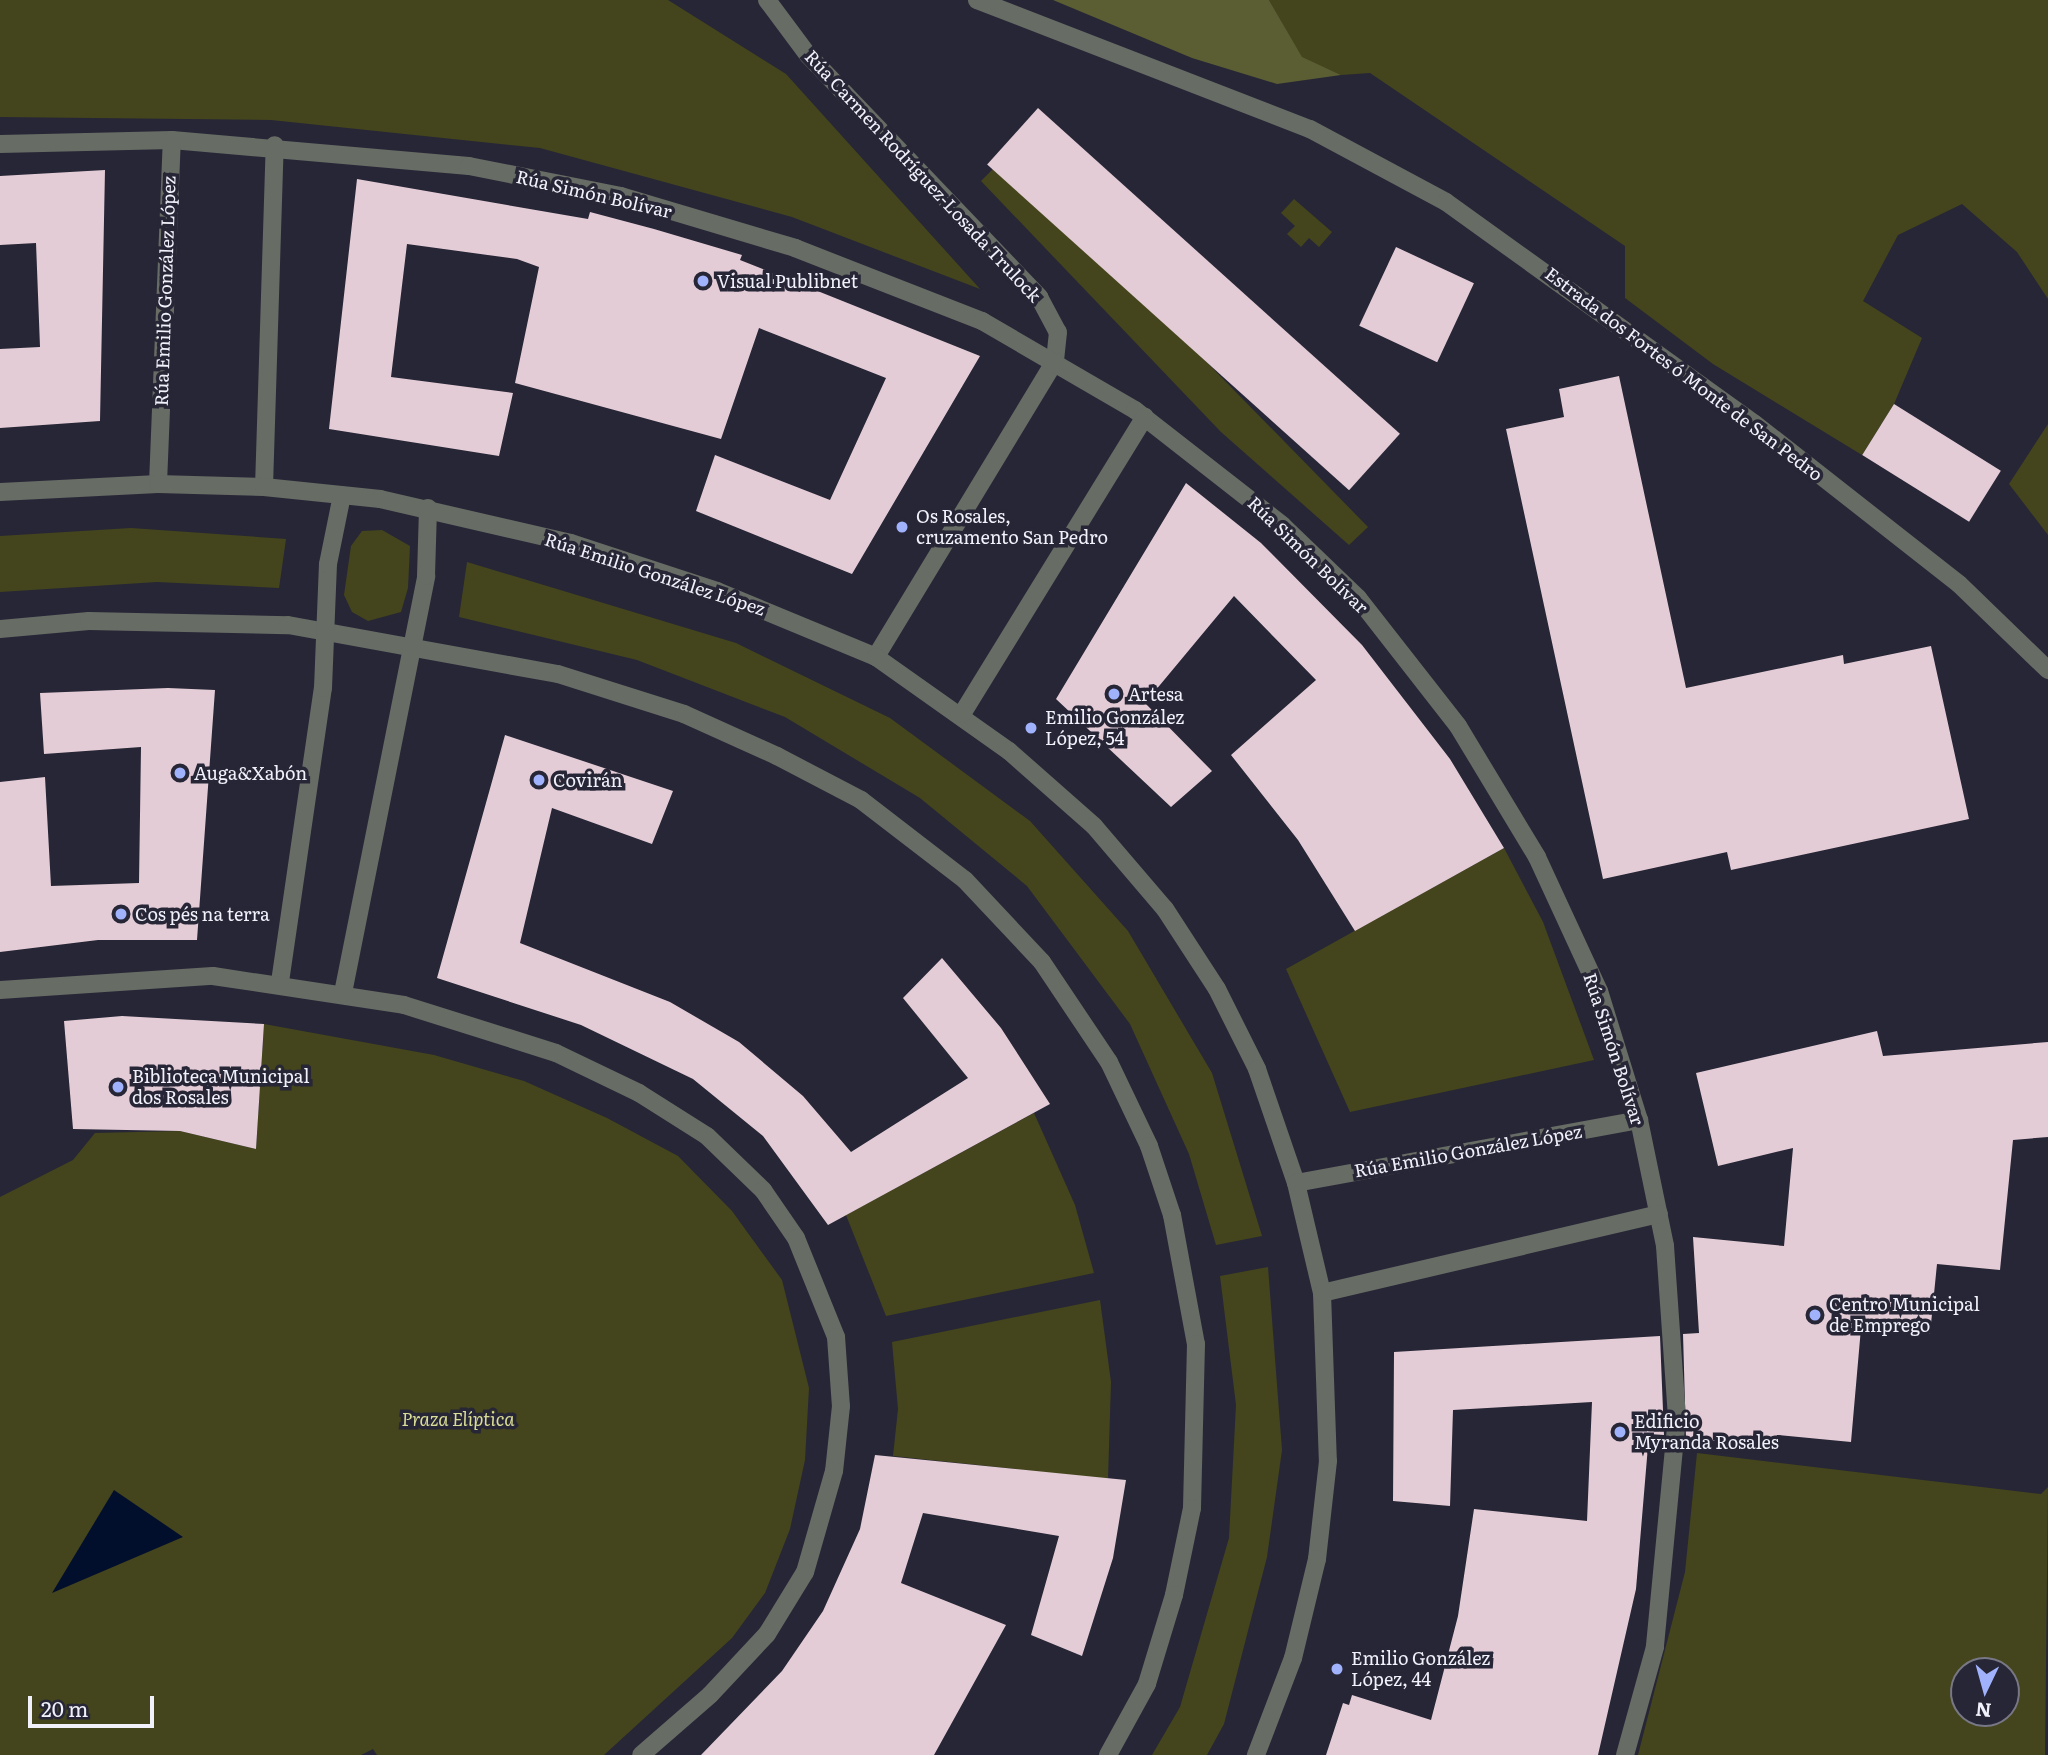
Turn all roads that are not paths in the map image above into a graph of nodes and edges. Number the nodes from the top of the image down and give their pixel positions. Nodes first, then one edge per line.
1 (766, 0) edge
2 (977, 0) edge
3 (172, 140) junction
4 (0, 144) edge
5 (275, 145) junction
6 (1055, 361) junction
7 (1145, 416) junction
8 (158, 484) junction
9 (264, 487) junction
10 (0, 492) edge
11 (342, 495) junction
12 (428, 508) junction
13 (0, 629) edge
14 (327, 630) junction
15 (414, 643) junction
16 (876, 657) junction
17 (2048, 670) edge
18 (962, 714) junction
19 (280, 982) junction
20 (0, 990) edge
21 (343, 993) junction
22 (1639, 1120) junction
23 (1296, 1183) junction
24 (1659, 1214) junction
25 (1322, 1293) junction
26 (640, 1755) edge
27 (1108, 1755) edge
28 (1255, 1755) edge
29 (1625, 1755) edge

1 - 6 street, Rúa Carmen Rodríguez-Losada Trulock
2 - 17 street, Estrada dos Fortes ó Monte de San Pedro
3 - 4 street, Rúa Simón Bolívar
3 - 5 street, Rúa Simón Bolívar
3 - 8 street, Rúa Emilio González López
5 - 6 street, Rúa Simón Bolívar
5 - 9 street
6 - 7 street, Rúa Simón Bolívar
6 - 16 street
7 - 18 street
7 - 22 street, Rúa Simón Bolívar
8 - 9 street, Rúa Emilio González López
8 - 10 street, Rúa Emilio González López
9 - 11 street, Rúa Emilio González López
11 - 12 street, Rúa Emilio González López
11 - 14 street
12 - 15 street
12 - 16 street, Rúa Emilio González López
13 - 14 street
14 - 15 street
14 - 19 street
15 - 21 street
15 - 27 street
16 - 18 street, Rúa Emilio González López
18 - 23 street, Rúa Emilio González López
19 - 20 street
19 - 21 street
21 - 26 street
22 - 23 street, Rúa Emilio González López
22 - 24 street, Rúa Simón Bolívar
23 - 25 street, Rúa Emilio González López
24 - 25 street
24 - 29 street, Rúa Simón Bolívar
25 - 28 street, Rúa Emilio González López

